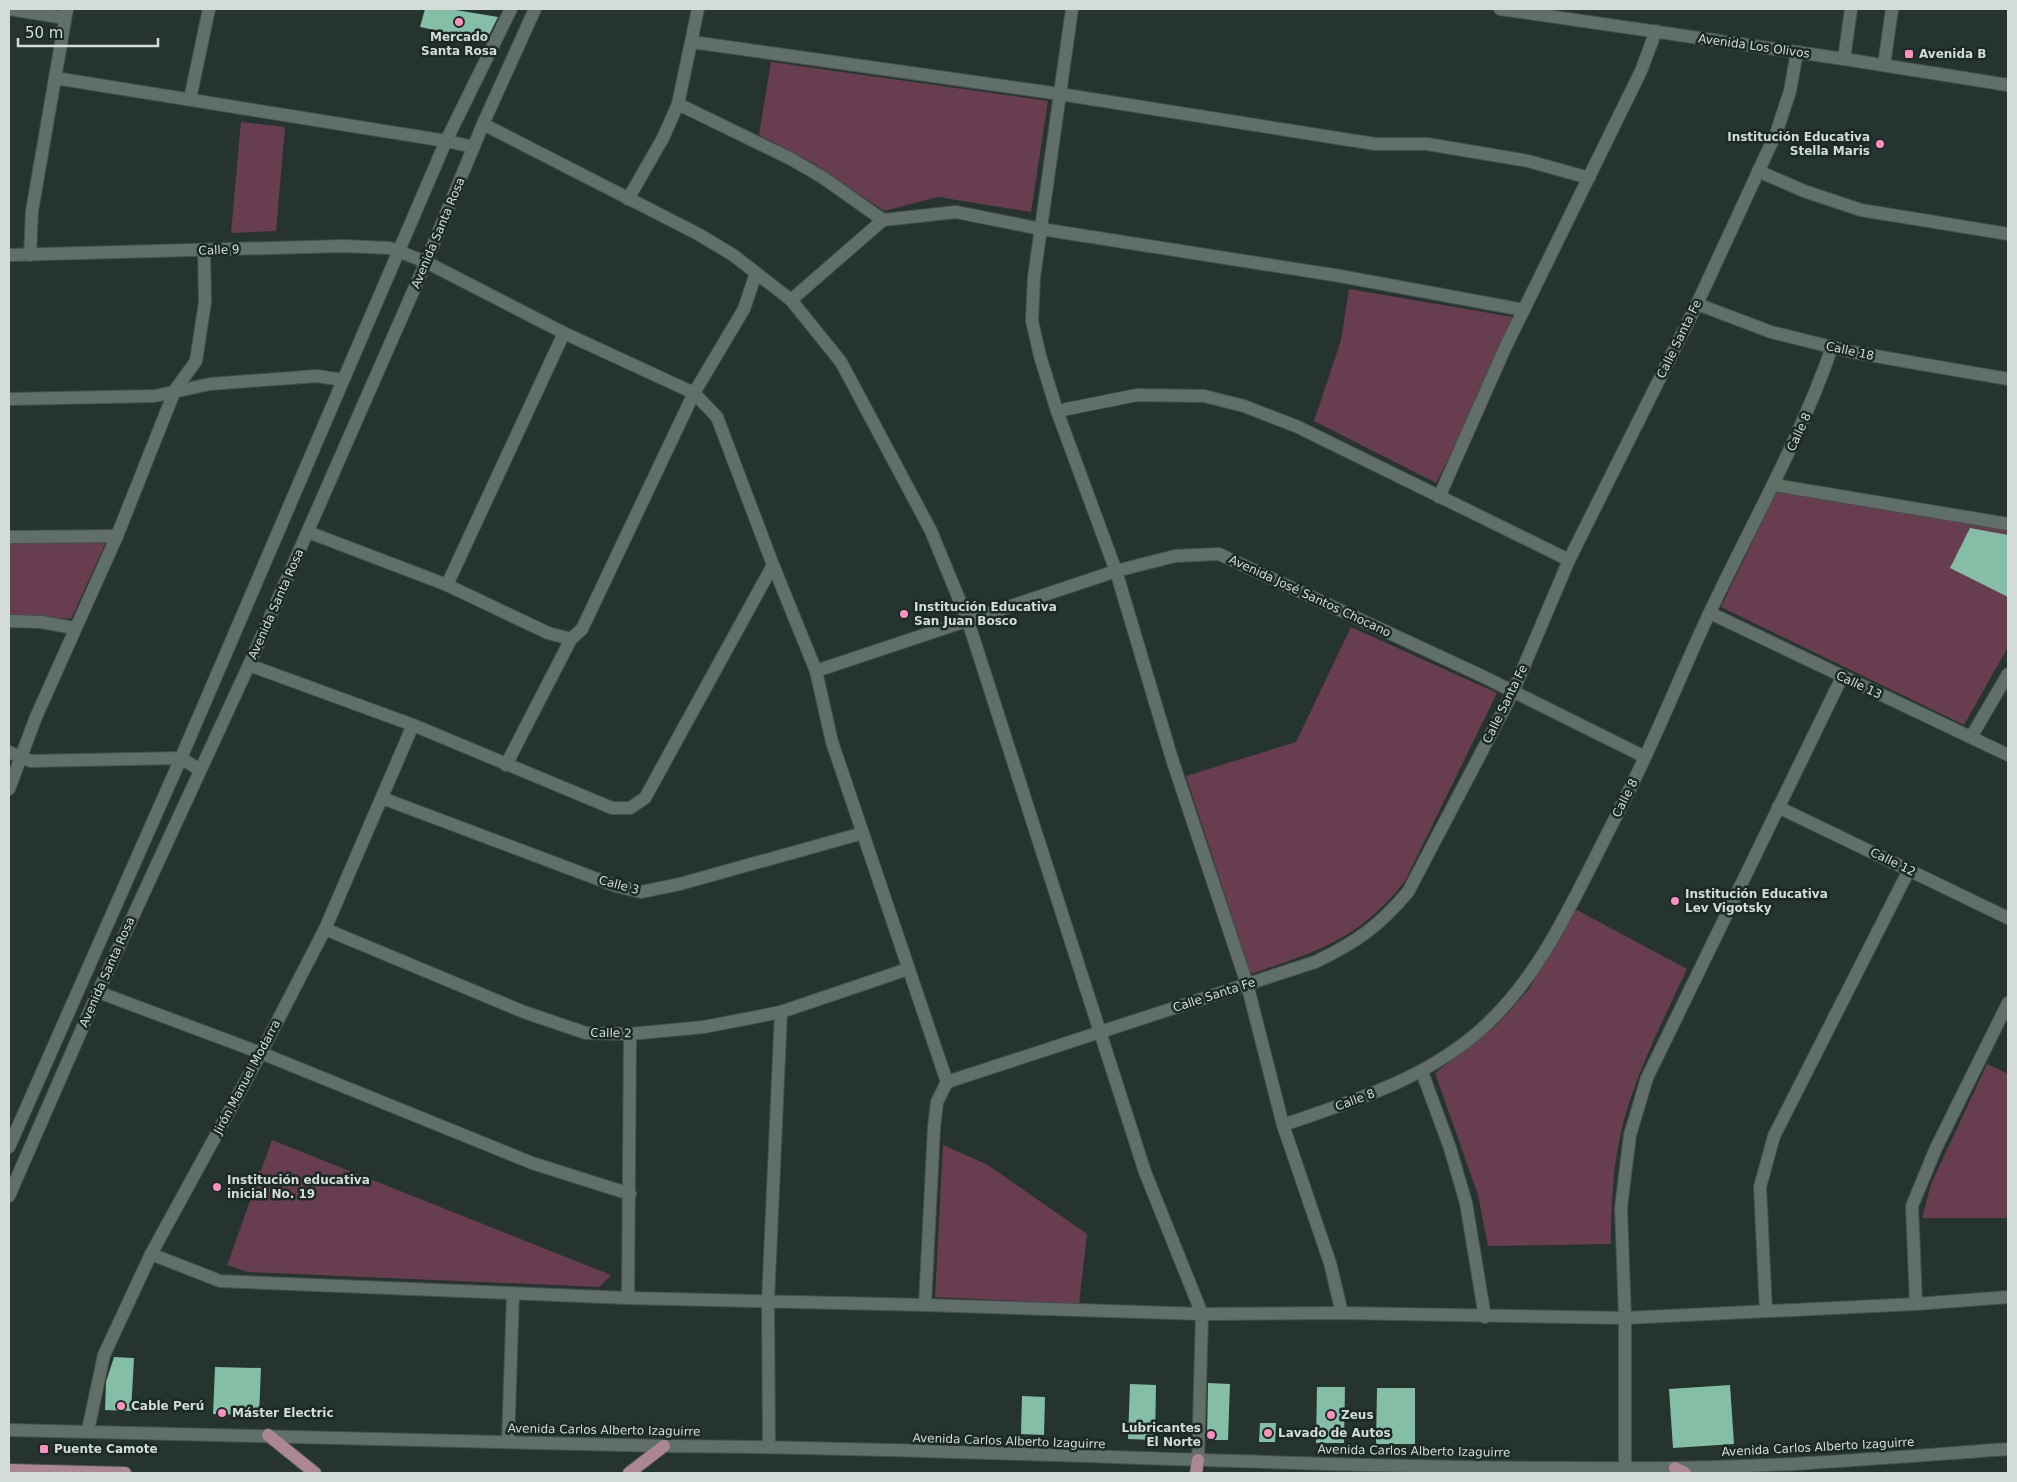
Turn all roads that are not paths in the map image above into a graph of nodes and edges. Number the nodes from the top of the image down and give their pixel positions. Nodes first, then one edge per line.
1 (209, 9) edge
2 (512, 9) edge
3 (535, 9) edge
4 (698, 9) edge
5 (1072, 9) edge
6 (1500, 9) edge
7 (1851, 9) edge
8 (1892, 9) edge
9 (9, 10) edge
10 (66, 13) edge
11 (1656, 31) junction
12 (692, 42) junction
13 (1797, 52) junction
14 (1844, 59) junction
15 (1884, 65) junction
16 (55, 78) junction
17 (2008, 85) edge
18 (1060, 94) junction
19 (190, 99) junction
20 (678, 104) junction
21 (483, 124) junction
22 (446, 141) junction
23 (474, 148) junction
24 (1758, 170) junction
25 (1589, 178) junction
26 (628, 199) junction
27 (883, 220) junction
28 (1041, 228) junction
29 (2008, 234) edge
30 (204, 250) junction
31 (399, 251) junction
32 (9, 255) edge
33 (30, 255) junction
34 (426, 262) junction
35 (756, 273) junction
36 (792, 300) junction
37 (1697, 304) junction
38 (1524, 310) junction
39 (564, 333) junction
40 (1832, 347) junction
41 (2008, 379) edge
42 (343, 380) junction
43 (175, 390) junction
44 (694, 393) junction
45 (9, 399) edge
46 (1057, 411) junction
47 (1774, 485) junction
48 (1439, 496) junction
49 (2008, 524) edge
50 (308, 532) junction
51 (117, 536) junction
52 (9, 537) edge
53 (1569, 560) junction
54 (773, 565) junction
55 (1116, 571) junction
56 (447, 585) junction
57 (1710, 613) junction
58 (9, 621) edge
59 (968, 621) junction
60 (74, 628) junction
61 (571, 639) junction
62 (249, 665) junction
63 (816, 671) junction
64 (2008, 674) edge
65 (1842, 677) junction
66 (1513, 692) junction
67 (413, 726) junction
68 (1971, 738) junction
69 (9, 752) edge
70 (2008, 755) edge
71 (21, 756) junction
72 (1645, 757) junction
73 (181, 758) junction
74 (506, 765) junction
75 (200, 770) junction
76 (9, 789) edge
77 (382, 798) junction
78 (1778, 807) junction
79 (863, 832) junction
80 (1909, 870) junction
81 (2008, 918) edge
82 (324, 929) junction
83 (908, 969) junction
84 (1247, 984) junction
85 (98, 992) junction
86 (2008, 1003) edge
87 (781, 1012) junction
88 (1100, 1032) junction
89 (630, 1034) junction
90 (261, 1054) junction
91 (1422, 1072) junction
92 (947, 1082) junction
93 (1284, 1125) junction
94 (9, 1147) edge
95 (630, 1194) junction
96 (9, 1196) edge
97 (151, 1254) junction
98 (513, 1294) junction
99 (2008, 1297) edge
100 (628, 1298) junction
101 (768, 1301) junction
102 (1916, 1304) junction
103 (925, 1305) junction
104 (1766, 1311) junction
105 (1342, 1313) junction
106 (1202, 1314) junction
107 (1485, 1317) junction
108 (1625, 1318) junction
109 (9, 1430) edge
110 (88, 1430) junction
111 (268, 1435) junction
112 (508, 1442) junction
113 (664, 1446) junction
114 (769, 1447) junction
115 (2008, 1449) edge
116 (1197, 1467) edge
117 (1626, 1468) junction
118 (9, 1470) edge
119 (1680, 1470) edge
120 (125, 1473) edge
121 (315, 1473) edge
122 (629, 1473) edge

1 - 19 street
2 - 22 street, Avenida Santa Rosa
3 - 21 street, Avenida Santa Rosa
4 - 12 street
5 - 18 street
6 - 11 street, Avenida Los Olivos
7 - 14 street
8 - 15 street
9 - 10 street
10 - 16 street
11 - 13 street, Avenida Los Olivos
11 - 25 street
12 - 18 street
12 - 20 street
13 - 14 street, Avenida Los Olivos
13 - 24 street, Calle Santa Fe
14 - 15 street, Avenida Los Olivos
15 - 17 street, Avenida Los Olivos
16 - 19 street
16 - 33 street
18 - 25 street
18 - 28 street
19 - 22 street
20 - 26 street
20 - 27 street
21 - 23 street, Avenida Santa Rosa
21 - 26 street
22 - 23 street
22 - 31 street, Avenida Santa Rosa
23 - 34 street, Avenida Santa Rosa
24 - 29 street
24 - 37 street, Calle Santa Fe
25 - 38 street
26 - 35 street
27 - 28 street
27 - 36 street
28 - 38 street
28 - 46 street
30 - 31 street, Calle 9
30 - 33 street, Calle 9
30 - 43 street
31 - 34 street, Calle 9
31 - 42 street, Avenida Santa Rosa
32 - 33 street, Calle 9
34 - 39 street, Calle 9
34 - 50 street, Avenida Santa Rosa
35 - 36 street
35 - 44 street
36 - 59 street
37 - 40 street, Calle 18
37 - 53 street, Calle Santa Fe
38 - 48 street
39 - 44 street, Calle 9
39 - 56 street
40 - 41 street, Calle 18
40 - 47 street, Calle 8
42 - 43 street
42 - 73 street, Avenida Santa Rosa
43 - 45 street
43 - 51 street
44 - 54 street
44 - 61 street
46 - 48 street
46 - 55 street
47 - 49 street
47 - 57 street, Calle 8
48 - 53 street
50 - 56 street
50 - 62 street, Avenida Santa Rosa
51 - 52 street
51 - 60 street
53 - 66 street, Calle Santa Fe
54 - 63 street
54 - 74 street
55 - 59 street, Avenida José Santos Chocano
55 - 66 street, Avenida José Santos Chocano
55 - 84 street
56 - 61 street
57 - 65 street, Calle 13
57 - 72 street, Calle 8
58 - 60 street
59 - 63 street, Avenida José Santos Chocano
59 - 88 street
60 - 71 street
61 - 74 street
62 - 67 street
62 - 75 street, Avenida Santa Rosa
63 - 79 street
64 - 68 street
65 - 68 street, Calle 13
65 - 78 street
66 - 72 street, Avenida José Santos Chocano
66 - 84 street, Calle Santa Fe
67 - 74 street
67 - 77 street, Jirón Manuel Modarra
68 - 70 street, Calle 13
69 - 71 street
71 - 73 street
71 - 76 street
72 - 91 street, Calle 8
73 - 75 street
73 - 94 street, Avenida Santa Rosa
75 - 85 street, Avenida Santa Rosa
77 - 79 street, Calle 3
77 - 82 street, Jirón Manuel Modarra
78 - 80 street, Calle 12
78 - 108 street
79 - 83 street
80 - 81 street, Calle 12
80 - 104 street
82 - 89 street, Calle 2
82 - 90 street, Jirón Manuel Modarra
83 - 87 street, Calle 2
83 - 92 street
84 - 88 street, Calle Santa Fe
84 - 93 street
85 - 90 street
85 - 96 street, Avenida Santa Rosa
86 - 102 street
87 - 89 street, Calle 2
87 - 101 street
88 - 92 street, Calle Santa Fe
88 - 106 street
89 - 95 street
90 - 95 street
90 - 97 street, Jirón Manuel Modarra
91 - 93 street, Calle 8
91 - 107 street
92 - 103 street
93 - 105 street
95 - 100 street
97 - 98 street
97 - 110 street, Jirón Manuel Modarra
98 - 100 street
98 - 112 street
99 - 102 street
100 - 101 street
101 - 103 street
101 - 114 street
102 - 104 street
103 - 106 street
104 - 108 street
105 - 106 street
105 - 107 street
106 - 116 street
107 - 108 street
108 - 117 street
109 - 110 street, Avenida Carlos Alberto Izaguirre
110 - 111 street, Avenida Carlos Alberto Izaguirre
111 - 112 street, Avenida Carlos Alberto Izaguirre
111 - 121 main road
112 - 113 street, Avenida Carlos Alberto Izaguirre
113 - 114 street, Avenida Carlos Alberto Izaguirre
113 - 122 main road
114 - 116 street, Avenida Carlos Alberto Izaguirre
115 - 119 street, Avenida Carlos Alberto Izaguirre
116 - 117 street, Avenida Carlos Alberto Izaguirre
117 - 119 street, Avenida Carlos Alberto Izaguirre
118 - 120 main road

